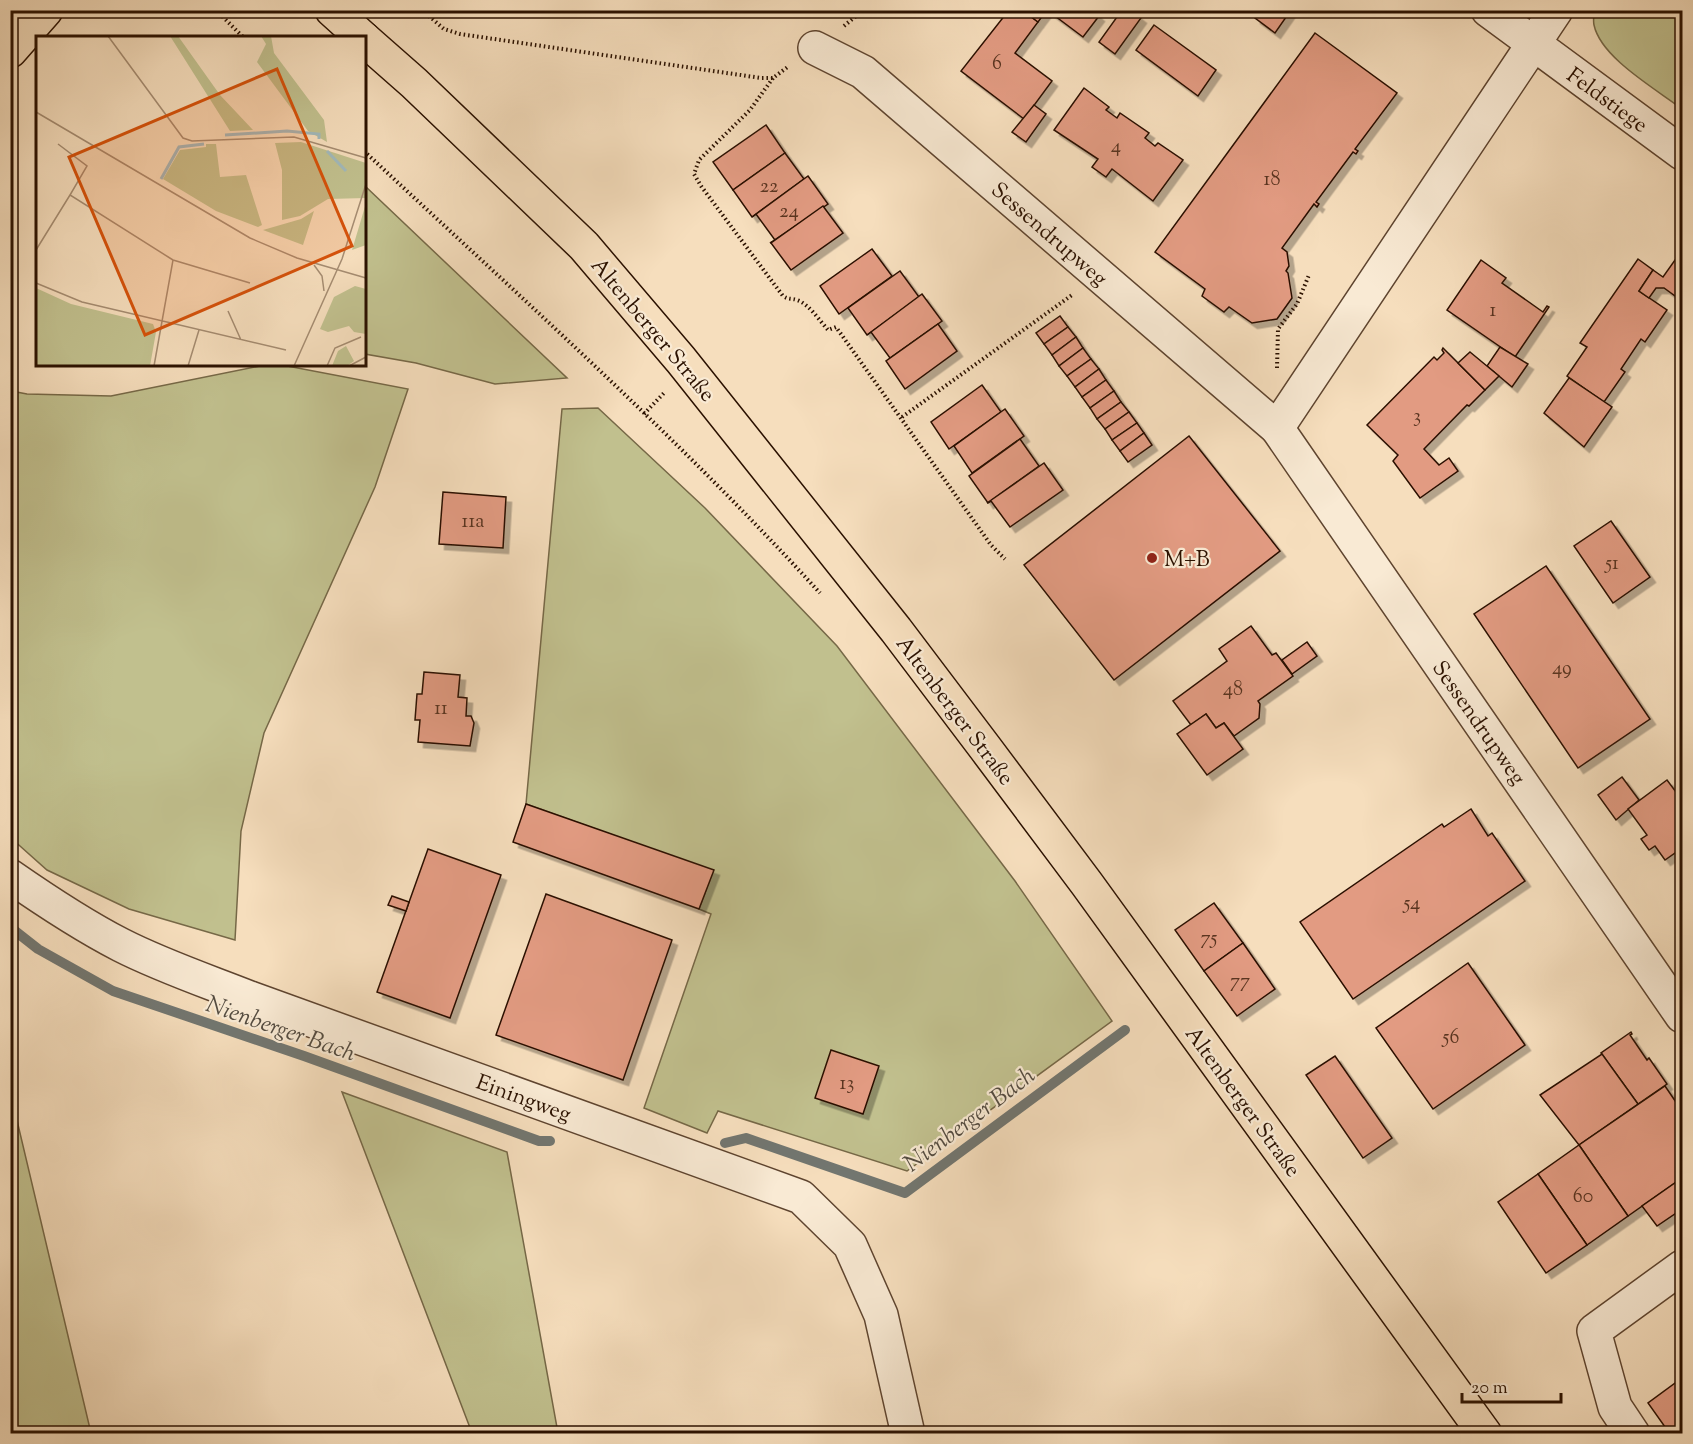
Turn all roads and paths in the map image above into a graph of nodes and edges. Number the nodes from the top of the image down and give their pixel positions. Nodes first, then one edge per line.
1 (46, 10) edge
2 (216, 10) edge
3 (332, 10) edge
4 (422, 10) edge
5 (1488, 10) edge
6 (1556, 10) edge
7 (242, 36) edge
8 (362, 36) edge
9 (366, 40) edge
10 (1534, 45) junction
11 (815, 48) joint
12 (10, 51) edge
13 (772, 78) junction
14 (366, 153) edge
15 (1683, 153) edge
16 (1099, 275) junction
17 (1309, 275) dead end
18 (1277, 374) dead end
19 (902, 417) junction
20 (1277, 428) junction
21 (1005, 559) dead end
22 (828, 601) dead end
23 (10, 876) edge
24 (1683, 1016) edge
25 (1683, 1267) edge
26 (908, 1434) edge
27 (1485, 1434) edge
28 (1633, 1434) edge

1 - 12 main road
2 - 7 path
3 - 8 main road, Altenberger Straße
4 - 13 path
5 - 10 street, Feldstiege
6 - 10 street
9 - 27 main road, Altenberger Straße
10 - 15 street, Feldstiege
10 - 20 street
11 - 13 path
11 - 16 street, Sessendrupweg
13 - 19 path
14 - 22 path
16 - 19 path
16 - 20 street, Sessendrupweg
17 - 18 path
19 - 21 path
20 - 24 street, Sessendrupweg
23 - 26 street, Einingweg
25 - 28 street

